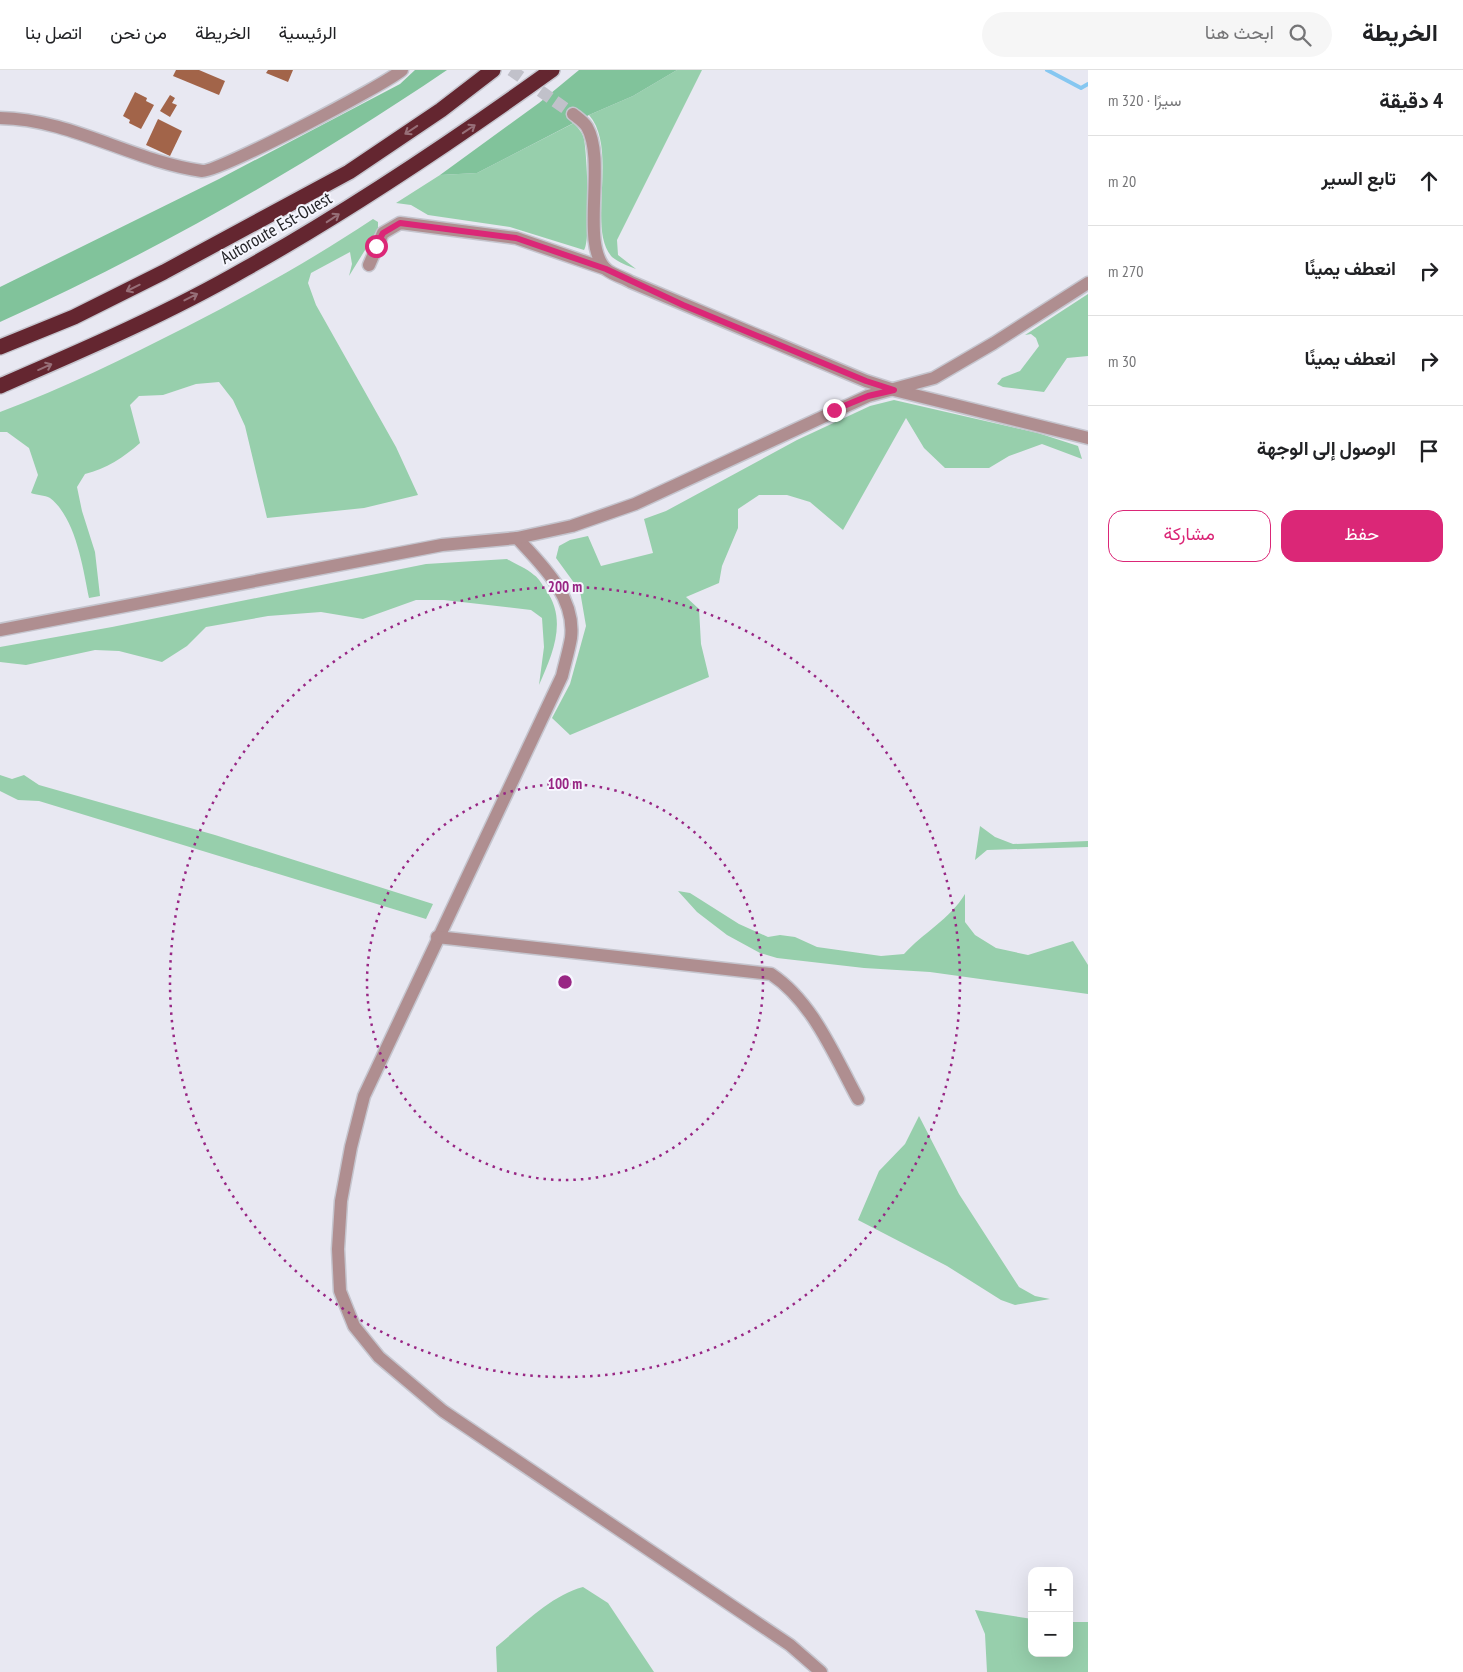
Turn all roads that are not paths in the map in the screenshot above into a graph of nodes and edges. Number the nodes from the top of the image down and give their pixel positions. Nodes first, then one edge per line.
1 (402, 70) edge
2 (493, 70) edge
3 (552, 70) edge
4 (573, 114) tunnel mouth
5 (0, 118) edge
6 (369, 265) dead end
7 (606, 269) junction
8 (1088, 283) edge
9 (0, 347) edge
10 (0, 386) edge
11 (894, 390) junction
12 (1088, 438) edge
13 (517, 538) junction
14 (0, 630) edge
15 (438, 937) junction
16 (858, 1099) dead end
17 (821, 1672) edge

1 - 5 street
2 -> 9 highway, Autoroute Est-Ouest
10 -> 3 highway, Autoroute Est-Ouest
4 - 7 street
6 - 7 street
7 - 11 street
8 - 11 street
11 - 12 street
11 - 13 street
13 - 14 street
13 - 15 street
15 - 16 street
15 - 17 street

